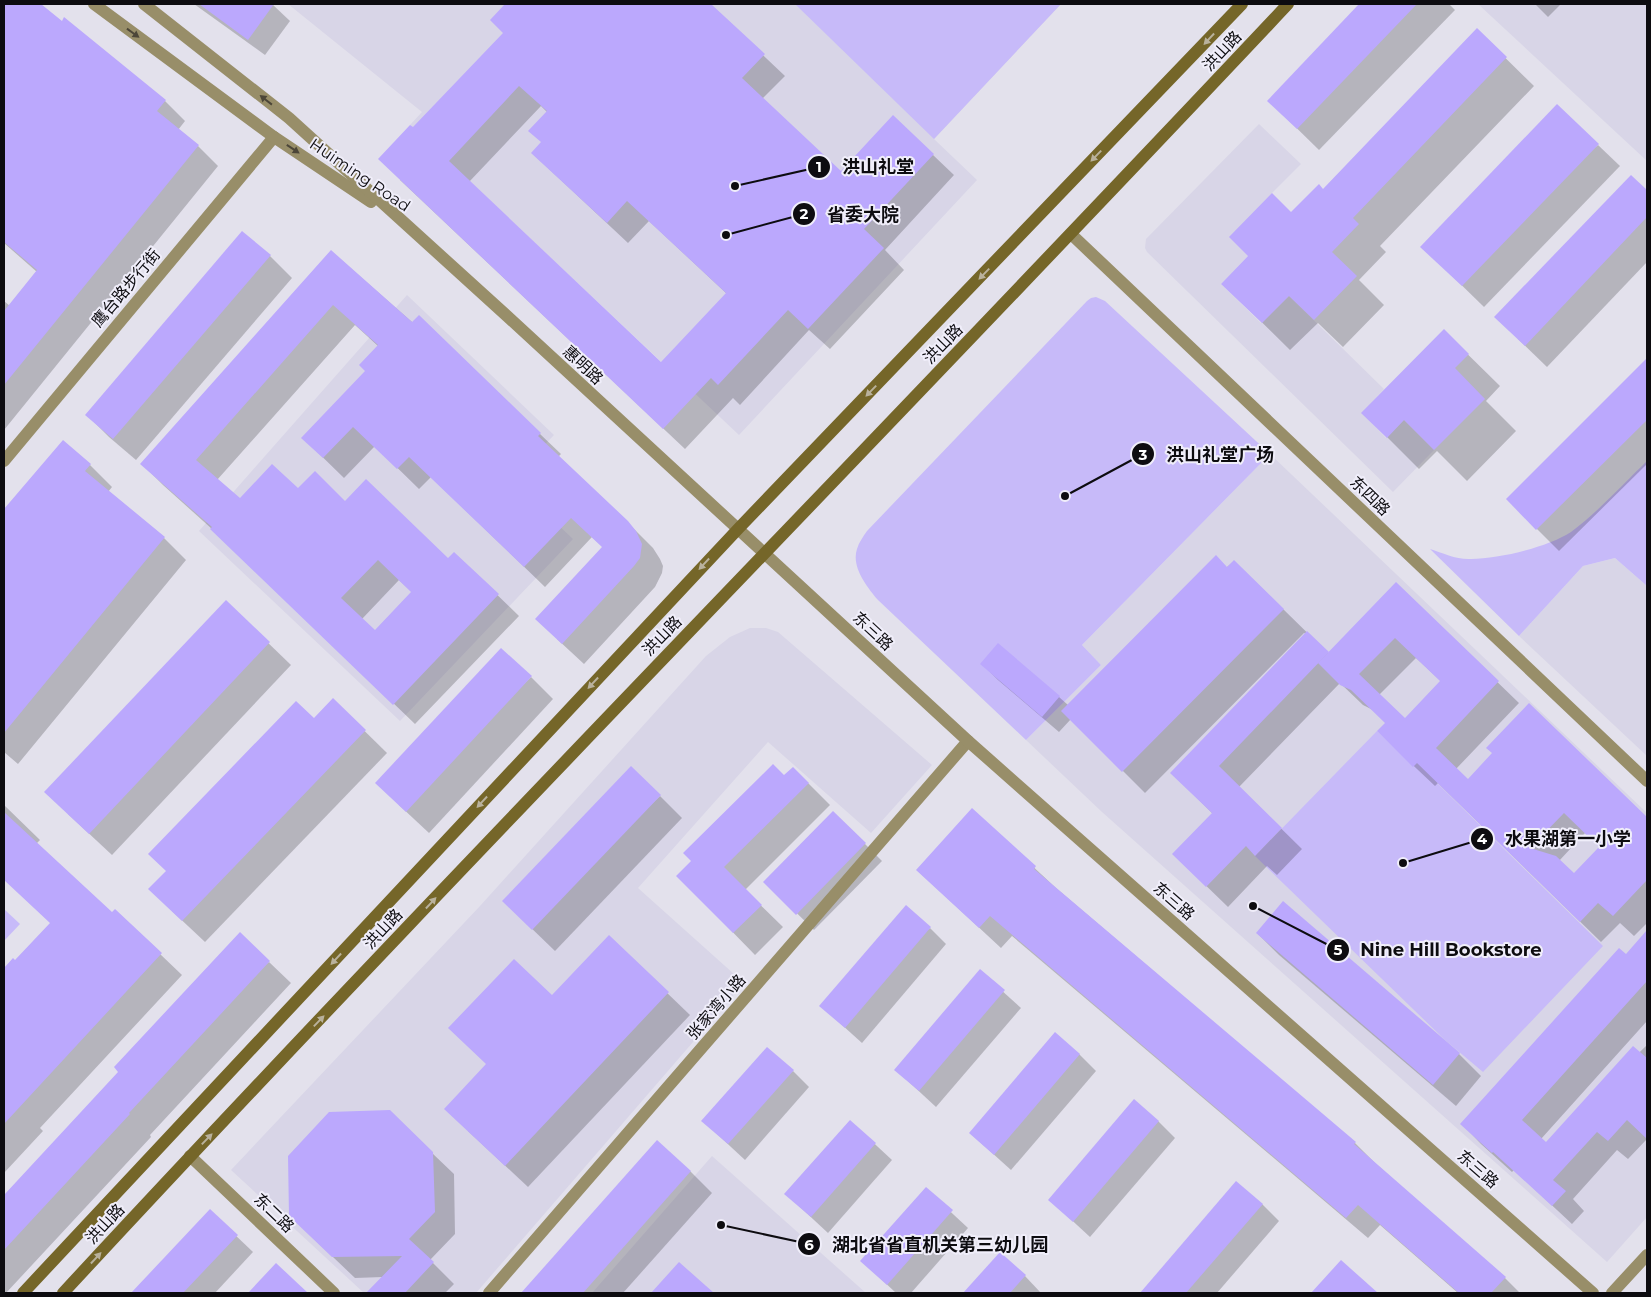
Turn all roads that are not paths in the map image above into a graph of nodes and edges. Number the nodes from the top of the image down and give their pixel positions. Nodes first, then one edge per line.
1 (94, 4) edge
2 (144, 4) edge
3 (1242, 4) edge
4 (1288, 4) edge
5 (274, 136) junction
6 (406, 226) junction
7 (1071, 234) junction
8 (4, 461) edge
9 (738, 529) junction
10 (764, 553) junction
11 (968, 741) junction
12 (1647, 781) edge
13 (190, 1156) junction
14 (1647, 1255) edge
15 (24, 1293) edge
16 (63, 1293) edge
17 (334, 1293) edge
18 (489, 1293) edge
19 (1593, 1293) edge
20 (1612, 1293) edge

1 -> 5 street, Huiming Road
6 -> 2 street, Huiming Road
3 -> 9 main road, 洪山路
4 - 7 main road, 洪山路
5 -> 6 street, Huiming Road
5 - 8 street, 鹰台路步行街
6 - 9 street, 惠明路
7 - 10 main road, 洪山路
7 - 12 street, 东四路
9 - 10 street, 东三路
9 -> 15 main road, 洪山路
10 - 11 street, 东三路
13 -> 10 main road, 洪山路
11 - 18 street, 张家湾小路
11 - 19 street, 东三路
16 -> 13 main road, 洪山路
13 - 17 street, 东二路
14 - 20 street

